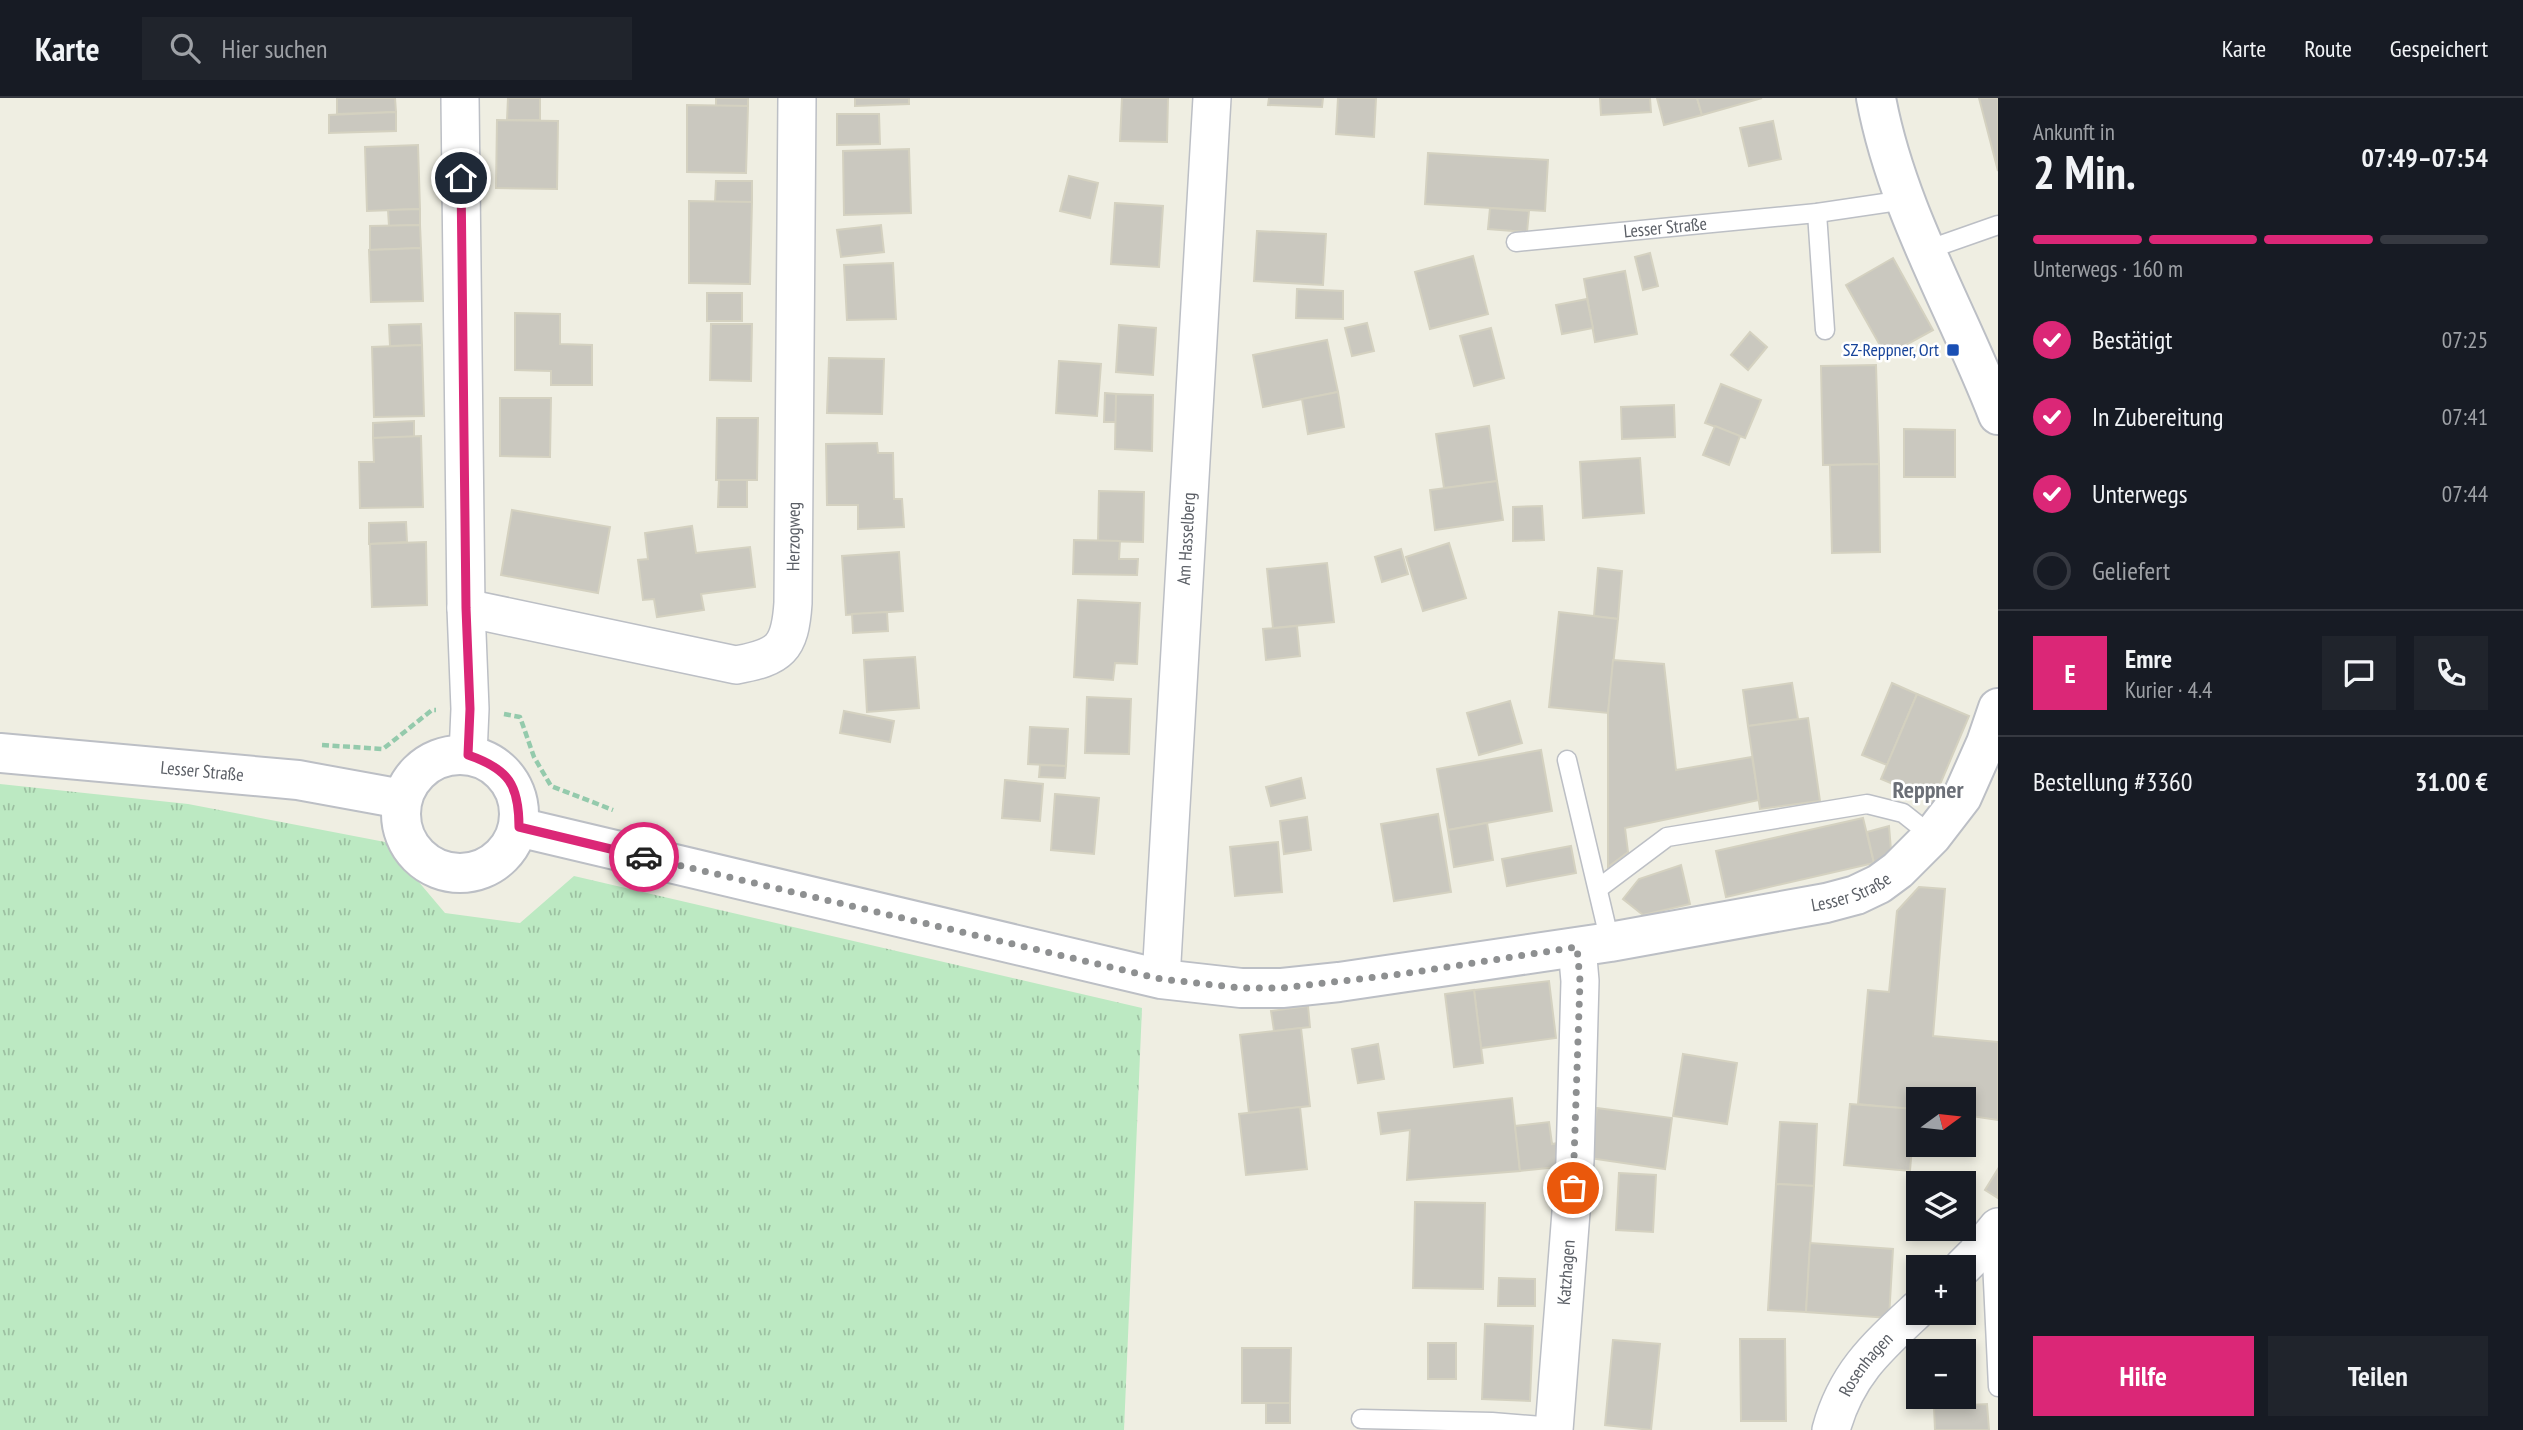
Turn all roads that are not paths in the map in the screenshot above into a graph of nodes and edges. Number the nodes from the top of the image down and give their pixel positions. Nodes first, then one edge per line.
1 (460, 98) edge
2 (797, 98) edge
3 (1212, 98) edge
4 (1876, 98) edge
5 (1905, 200) junction
6 (1817, 213) junction
7 (1998, 225) edge
8 (1516, 242) dead end
9 (1924, 251) junction
10 (1825, 330) dead end
11 (1998, 415) edge
12 (466, 608) junction
13 (1998, 708) edge
14 (0, 753) edge
15 (468, 755) junction
16 (1567, 760) dead end
17 (402, 799) junction
18 (519, 827) junction
19 (1931, 836) junction
20 (1599, 888) junction
21 (1594, 944) junction
22 (1161, 979) junction
23 (1994, 1232) edge
24 (1974, 1255) edge
25 (1906, 1320) edge
26 (1998, 1387) edge
27 (1361, 1419) dead end
28 (1554, 1429) edge
29 (1831, 1430) edge

1 - 12 street
2 - 12 street, Herzogweg
3 - 22 street, Am Hasselberg
4 - 5 street
5 - 6 lane, Lesser Straße
5 - 9 street
6 - 8 lane, Lesser Straße
6 - 10 lane
7 - 9 lane
9 - 11 street
12 - 15 street
13 - 19 street, Lesser Straße
14 - 17 street, Lesser Straße
15 - 17 street
15 - 18 street
16 - 20 lane
17 - 18 street
18 - 22 street, Lesser Straße
19 - 20 lane
19 - 21 street, Lesser Straße
20 - 21 lane
21 - 22 street, Lesser Straße
21 - 28 street, Katzhagen
23 - 24 street
23 - 26 lane
25 - 29 street, Rosenhagen
27 - 28 lane

